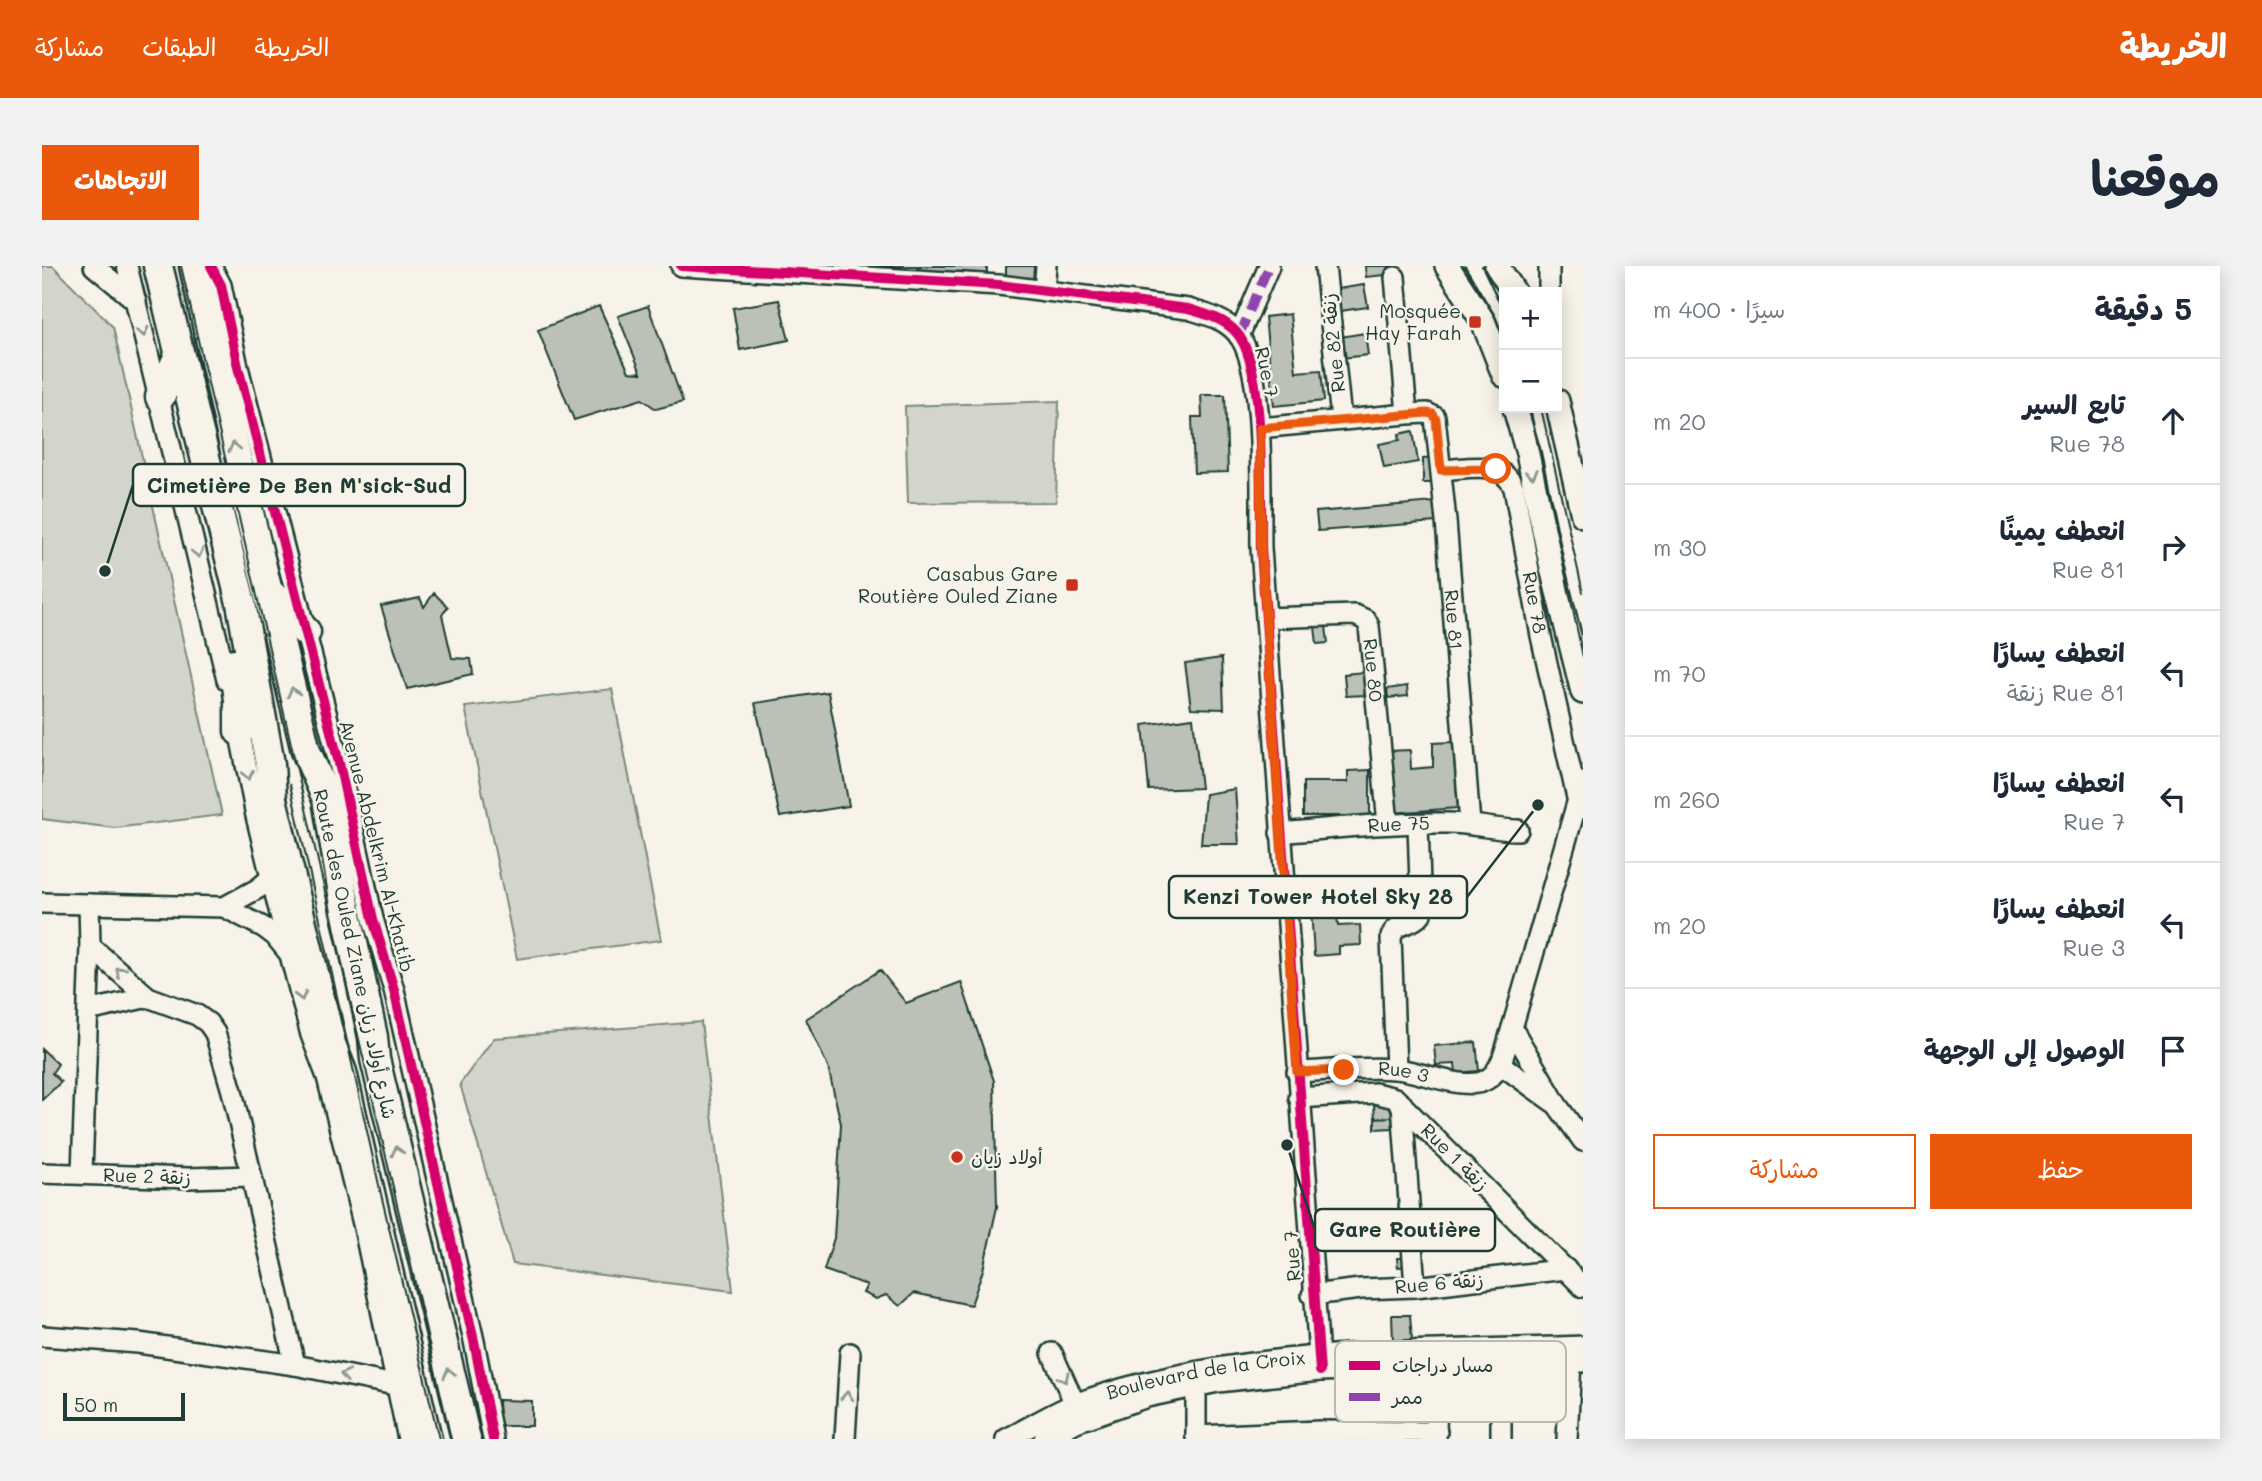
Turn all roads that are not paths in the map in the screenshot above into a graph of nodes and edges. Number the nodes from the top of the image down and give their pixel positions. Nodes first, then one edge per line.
1 (94, 266) edge
2 (127, 266) edge
3 (158, 266) edge
4 (194, 266) edge
5 (211, 266) edge
6 (681, 266) edge
7 (1046, 266) edge
8 (1269, 266) edge
9 (1325, 266) edge
10 (1447, 266) edge
11 (1497, 266) edge
12 (1549, 266) edge
13 (221, 276) edge
14 (999, 276) edge
15 (1395, 277) dead end
16 (1511, 287) edge
17 (1549, 287) edge
18 (1044, 291) junction
19 (135, 301) junction
20 (1239, 336) junction
21 (179, 355) junction
22 (1499, 362) edge
23 (160, 397) junction
24 (1516, 413) edge
25 (1561, 413) edge
26 (1408, 414) junction
27 (1341, 419) junction
28 (1260, 428) junction
29 (1441, 470) junction
30 (1578, 472) edge
31 (1583, 515) edge
32 (230, 556) junction
33 (269, 592) junction
34 (1266, 618) junction
35 (306, 632) junction
36 (1582, 689) edge
37 (1554, 695) junction
38 (239, 731) junction
39 (1580, 790) edge
40 (1388, 824) junction
41 (1418, 824) junction
42 (1470, 824) junction
43 (1518, 830) dead end
44 (1576, 832) edge
45 (1280, 833) junction
46 (272, 877) junction
47 (42, 904) edge
48 (89, 904) junction
49 (224, 907) junction
50 (90, 946) junction
51 (290, 955) junction
52 (148, 997) junction
53 (88, 1012) junction
54 (1512, 1028) junction
55 (321, 1039) junction
56 (1500, 1065) junction
57 (1396, 1069) junction
58 (1297, 1072) junction
59 (1299, 1098) junction
60 (1402, 1104) junction
61 (1556, 1105) junction
62 (1583, 1141) edge
63 (42, 1173) edge
64 (82, 1173) junction
65 (251, 1176) junction
66 (1566, 1269) junction
67 (1415, 1287) junction
68 (1583, 1287) edge
69 (1312, 1296) junction
70 (42, 1336) edge
71 (850, 1353) dead end
72 (1052, 1353) dead end
73 (1579, 1356) edge
74 (1319, 1364) junction
75 (1335, 1364) edge
76 (295, 1365) junction
77 (1335, 1366) edge
78 (395, 1385) junction
79 (1196, 1388) junction
80 (1075, 1404) junction
81 (1436, 1436) edge
82 (1196, 1437) edge
83 (408, 1439) edge
84 (427, 1439) edge
85 (466, 1439) edge
86 (493, 1439) edge
87 (845, 1439) edge
88 (1006, 1439) edge
89 (1044, 1439) edge
90 (1567, 1439) edge

1 - 19 street
2 - 19 street
3 - 21 highway, Route des Ouled Ziane شارع أولاد زيان
33 -> 4 highway, Route des Ouled Ziane شارع أولاد زيان
5 - 13 street, Avenue Abdelkrim Al-Khatib
6 - 14 street
7 - 18 street
8 - 20 street
9 - 27 street, Rue 82 زنقة
10 - 22 main road
11 - 16 main road
12 - 17 street
13 - 35 street, Avenue Abdelkrim Al-Khatib
14 - 18 street
15 - 26 street
18 - 20 street
19 -> 23 street
20 - 28 street, Rue 7
21 - 23 highway
21 - 32 highway, Route des Ouled Ziane شارع أولاد زيان
23 -> 38 street
24 -> 36 main road
25 - 30 main road
26 - 27 street
26 - 29 street, Rue 81
27 - 28 street
28 - 34 street, Rue 7
29 - 37 street, Rue 78
29 - 42 street, Rue 81
30 - 31 main road
32 - 38 highway
32 - 55 highway, Route des Ouled Ziane شارع أولاد زيان
33 - 35 highway
85 -> 33 highway, Route des Ouled Ziane شارع أولاد زيان
34 - 40 street, Rue 80
34 - 45 street, Rue 7
35 - 86 street, Avenue Abdelkrim Al-Khatib
36 - 37 street
37 - 39 street, Rue 78
38 -> 46 street
39 - 44 street, Rue 78
40 - 41 street, Rue 75
40 - 45 street, Rue 75
41 - 42 street, Rue 75
41 - 57 street
42 - 43 street, Rue 75
44 - 54 street, Rue 78
45 - 58 street, Rue 7
46 - 49 street
46 - 51 street
47 - 48 street
48 - 49 street
48 - 50 street
49 - 51 street
52 -> 50 street
50 - 53 street
51 -> 55 street
52 - 53 street
52 - 65 street
53 - 64 street
54 - 56 street, Rue 78
54 - 61 street
55 - 78 street
55 - 84 highway, Route des Ouled Ziane شارع أولاد زيان
56 - 57 street, Rue 3
56 - 61 street
57 - 58 street, Rue 3
58 - 59 street, Rue 7
59 - 60 street, Rue 1 زنقة
59 - 69 street, Rue 7
60 - 66 street, Rue 1 زنقة
60 - 67 street
61 - 62 street
63 - 64 street, Rue 2 زنقة
64 - 65 street, Rue 2 زنقة
65 - 76 street
66 - 67 street, Rue 6 زنقة
66 - 68 street, Rue 1 زنقة
67 - 69 street, Rue 6 زنقة
69 - 74 street, Rue 7
70 - 76 street
87 -> 71 street
72 -> 80 street
73 - 90 street
74 - 75 street, Boulevard de la Croix
74 - 77 street, Boulevard de la Croix
74 - 79 street, Boulevard de la Croix
74 - 80 street, Boulevard de la Croix
78 -> 76 street
78 - 83 street
79 - 82 street
79 - 89 street, Boulevard de la Croix
80 - 88 street, Boulevard de la Croix
81 - 82 street

